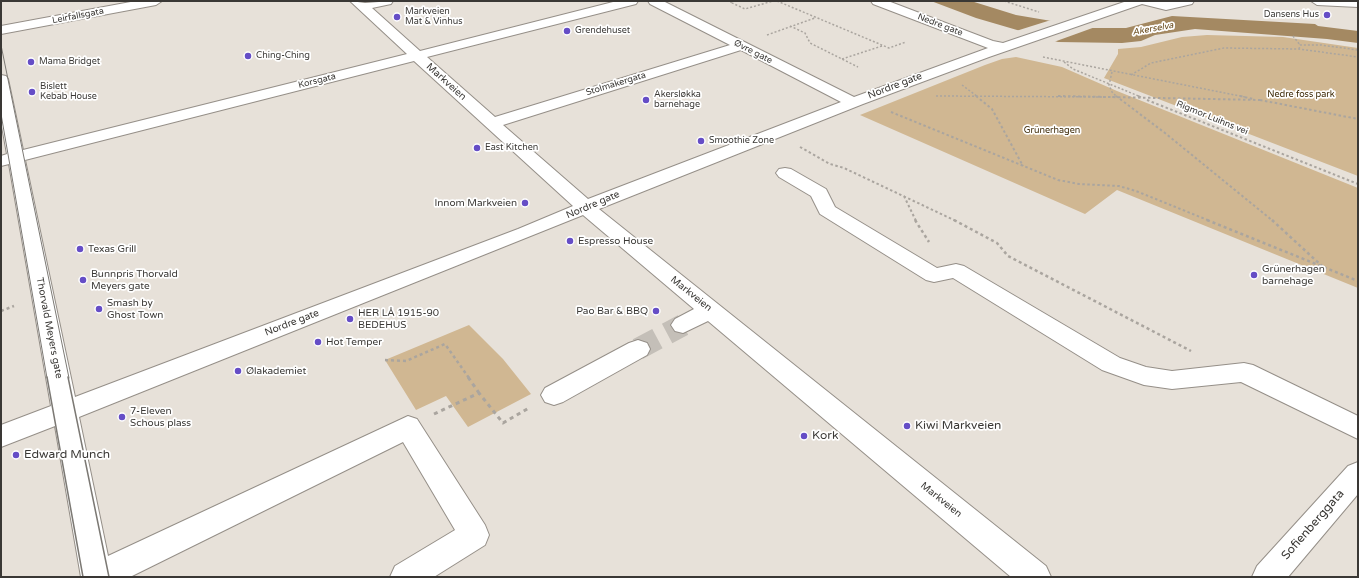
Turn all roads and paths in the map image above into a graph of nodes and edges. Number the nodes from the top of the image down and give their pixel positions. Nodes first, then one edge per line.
1 (156, 1) edge
2 (387, 1) edge
3 (632, 1) edge
4 (654, 1) edge
5 (736, 1) edge
6 (773, 1) edge
7 (777, 1) edge
8 (877, 1) edge
9 (1108, 1) edge
10 (1139, 1) edge
11 (1144, 1) edge
12 (1188, 1) edge
13 (1317, 1) edge
14 (1330, 2) edge
15 (359, 4) edge
16 (1358, 4) edge
17 (1124, 6) junction
18 (815, 18) junction
19 (797, 24) dead end
20 (790, 26) dead end
21 (1, 30) edge
22 (1293, 36) dead end
23 (906, 42) dead end
24 (883, 45) junction
25 (1300, 45) junction
26 (741, 46) junction
27 (1003, 47) junction
28 (1299, 49) junction
29 (1358, 50) edge
30 (417, 56) junction
31 (1358, 57) edge
32 (842, 59) junction
33 (858, 67) dead end
34 (945, 67) junction
35 (1112, 72) junction
36 (1131, 76) junction
37 (1, 79) edge
38 (1109, 85) junction
39 (975, 95) junction
40 (928, 96) dead end
41 (1118, 98) junction
42 (1144, 99) junction
43 (1260, 100) junction
44 (853, 102) junction
45 (888, 111) dead end
46 (1358, 119) edge
47 (492, 123) junction
48 (799, 146) dead end
49 (9, 159) edge
50 (1023, 166) junction
51 (786, 173) dead end
52 (1358, 184) edge
53 (904, 195) junction
54 (586, 207) junction
55 (1323, 268) junction
56 (956, 271) junction
57 (1358, 281) edge
58 (14, 306) dead end
59 (711, 310) junction
60 (1, 311) edge
61 (683, 325) tunnel mouth
62 (638, 349) tunnel mouth
63 (385, 360) dead end
64 (1232, 373) junction
65 (480, 392) junction
66 (554, 395) joint
67 (65, 411) junction
68 (408, 427) junction
69 (1358, 428) edge
70 (1, 436) edge
71 (1358, 474) edge
72 (97, 577) edge
73 (406, 577) edge
74 (1035, 577) edge
75 (1268, 577) edge

1 - 21 street, Leirfallsgata
2 - 15 street
3 - 30 street, Korsgata
4 - 26 street, Øvre gate
5 - 6 path
7 - 18 path
8 - 27 street, Nedre gate
9 - 17 street
10 - 17 street, Nordre gate
11 - 12 street
13 - 14 street
14 - 16 street
15 - 30 street, Markveien
17 - 27 street, Nordre gate
18 - 19 path
18 - 24 path
20 - 32 path
22 - 25 path
23 - 24 path
24 - 32 path
25 - 28 path
25 - 29 path
26 - 44 street, Øvre gate
26 - 47 street, Stolmakergata
27 - 34 street, Nordre gate
28 - 31 path
28 - 36 path
30 - 47 street, Markveien
30 - 49 street, Korsgata
32 - 33 path
34 - 39 path
34 - 44 street, Nordre gate
35 - 36 path
35 - 38 path
35 - 38 path, Rigmor Luihns vei
36 - 43 path
37 - 49 street, Thorvald Meyers gate
38 - 41 path
38 - 42 path, Rigmor Luihns vei
39 - 40 path
39 - 41 path
39 - 50 path
41 - 42 path
41 - 55 path
42 - 43 path
42 - 52 path, Rigmor Luihns vei
43 - 46 path
44 - 54 street, Nordre gate
45 - 50 path
47 - 54 street, Markveien
48 - 53 path
49 - 67 street, Thorvald Meyers gate
50 - 55 path
51 - 56 street
53 - 56 path
53 - 64 path
54 - 59 street, Markveien
54 - 67 street, Nordre gate
55 - 57 path
56 - 64 street
58 - 60 path
59 - 61 street
59 - 74 street, Markveien
62 - 66 street
63 - 65 path
64 - 69 street
65 - 66 path
65 - 68 path
67 - 70 street, Nordre gate
67 - 72 street, Thorvald Meyers gate
68 - 72 street
68 - 73 street
71 - 75 street, Sofienberggata

